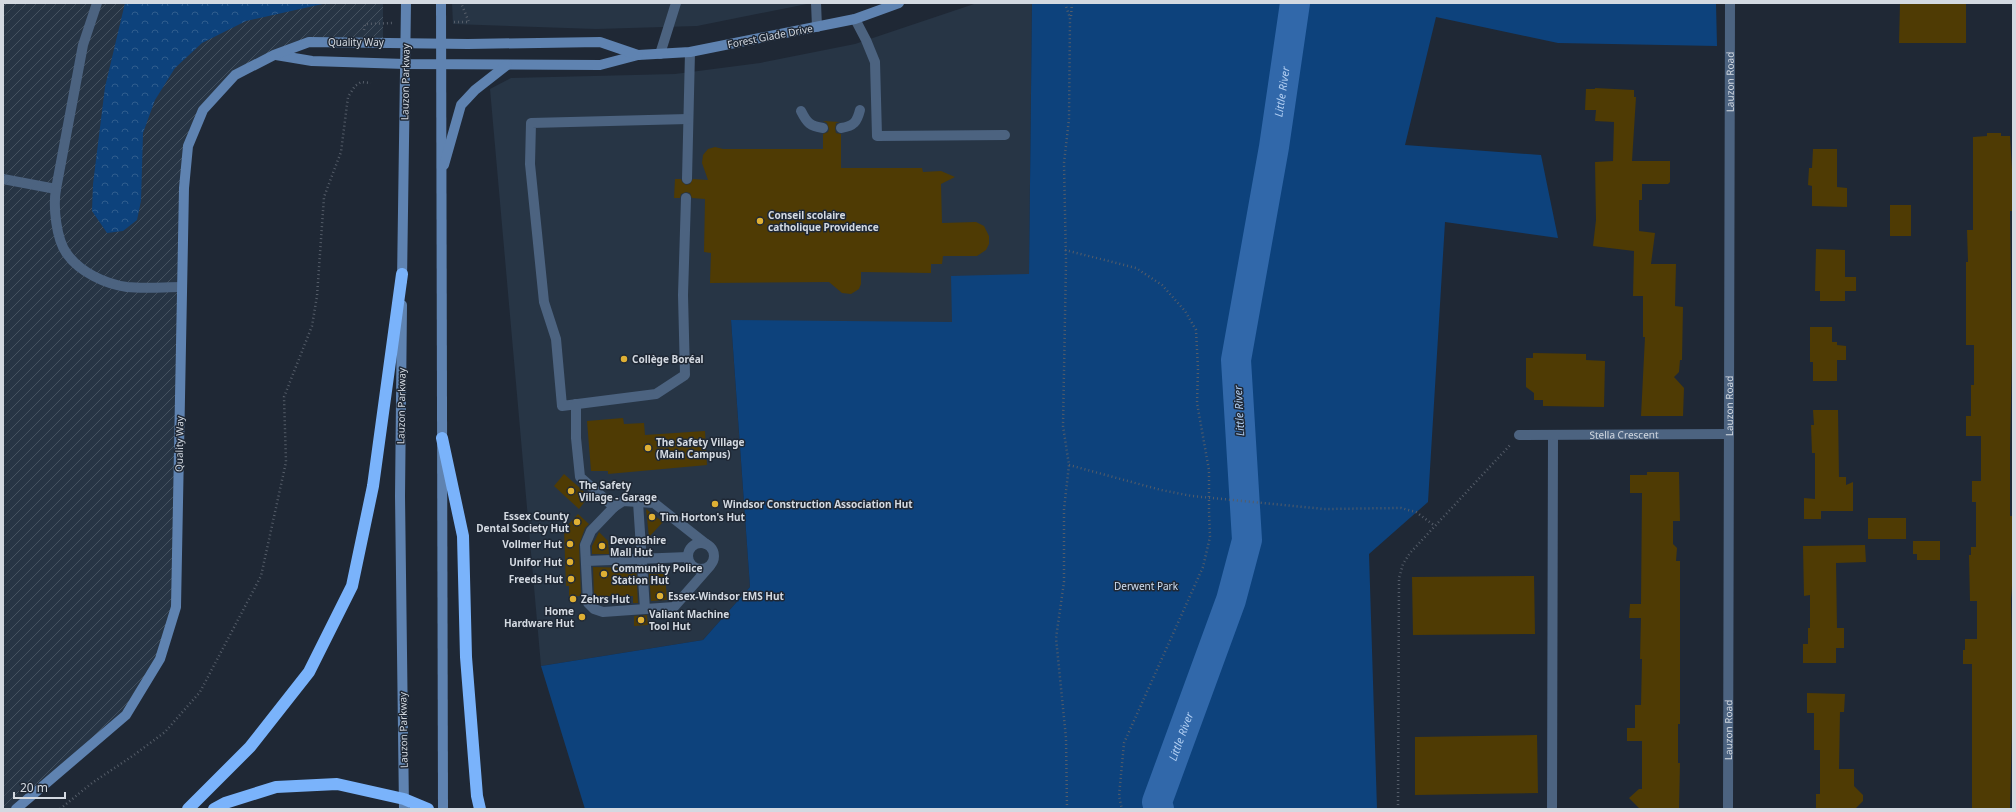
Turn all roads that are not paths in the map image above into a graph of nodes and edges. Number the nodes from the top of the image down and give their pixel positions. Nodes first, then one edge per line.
1 (97, 3) edge
2 (406, 3) edge
3 (441, 3) edge
4 (676, 3) edge
5 (816, 3) edge
6 (899, 3) edge
7 (1730, 3) edge
8 (855, 19) junction
9 (817, 27) junction
10 (405, 43) junction
11 (441, 43) junction
12 (690, 52) junction
13 (660, 54) junction
14 (274, 55) junction
15 (638, 55) junction
16 (405, 64) junction
17 (441, 64) junction
18 (507, 65) junction
19 (860, 110) dead end
20 (801, 111) dead end
21 (688, 119) junction
22 (823, 128) dead end
23 (841, 128) dead end
24 (1005, 134) dead end
25 (441, 176) junction
26 (687, 179) dead end
27 (3, 180) edge
28 (56, 189) junction
29 (686, 198) dead end
30 (402, 274) junction
31 (182, 287) junction
32 (576, 404) junction
33 (1729, 434) junction
34 (1519, 435) road end
35 (1553, 435) junction
36 (442, 438) junction
37 (638, 502) junction
38 (614, 507) junction
39 (706, 544) junction
40 (688, 557) junction
41 (641, 559) junction
42 (586, 561) junction
43 (710, 566) junction
44 (645, 609) junction
45 (404, 804) edge
46 (16, 809) edge
47 (188, 809) edge
48 (214, 809) edge
49 (428, 809) edge
50 (443, 809) edge
51 (480, 809) edge
52 (1552, 809) edge
53 (1728, 809) edge

1 - 28 street
2 - 10 street, Lauzon Parkway
3 - 11 street
4 - 13 street
5 - 9 street
6 - 8 street, Forest Glade Drive
7 - 33 street, Lauzon Road
8 - 9 street, Forest Glade Drive
8 - 24 street
9 - 12 street, Forest Glade Drive
10 - 11 street, Quality Way
10 - 14 street, Quality Way
10 - 16 street, Lauzon Parkway
11 - 15 street, Forest Glade Drive
11 - 17 street
12 - 13 street, Forest Glade Drive
12 - 21 street
13 - 15 street, Forest Glade Drive
14 - 16 street, Quality Way
14 - 31 street, Quality Way
15 - 18 street, Forest Glade Drive
16 - 17 street, Quality Way
16 - 30 street, Lauzon Parkway
17 - 18 street, Forest Glade Drive
17 - 25 street
18 - 25 street
19 - 23 street
20 - 22 street
21 - 26 street
21 - 32 street
25 - 36 street
27 - 28 street
28 - 31 street
29 - 32 street
30 - 45 street, Lauzon Parkway
30 - 47 highway
31 - 46 street, Quality Way
32 - 38 street
33 - 35 street, Stella Crescent
33 - 53 street, Lauzon Road
34 - 35 street, Stella Crescent
35 - 52 street
36 - 50 street
36 - 51 highway
37 - 38 street
37 - 39 street
37 - 41 street
38 - 42 street
39 - 40 street
39 - 43 street
40 - 41 street
40 - 43 street
41 - 42 street
41 - 44 street
42 - 44 street
43 - 44 street
45 - 48 highway
45 - 49 highway

